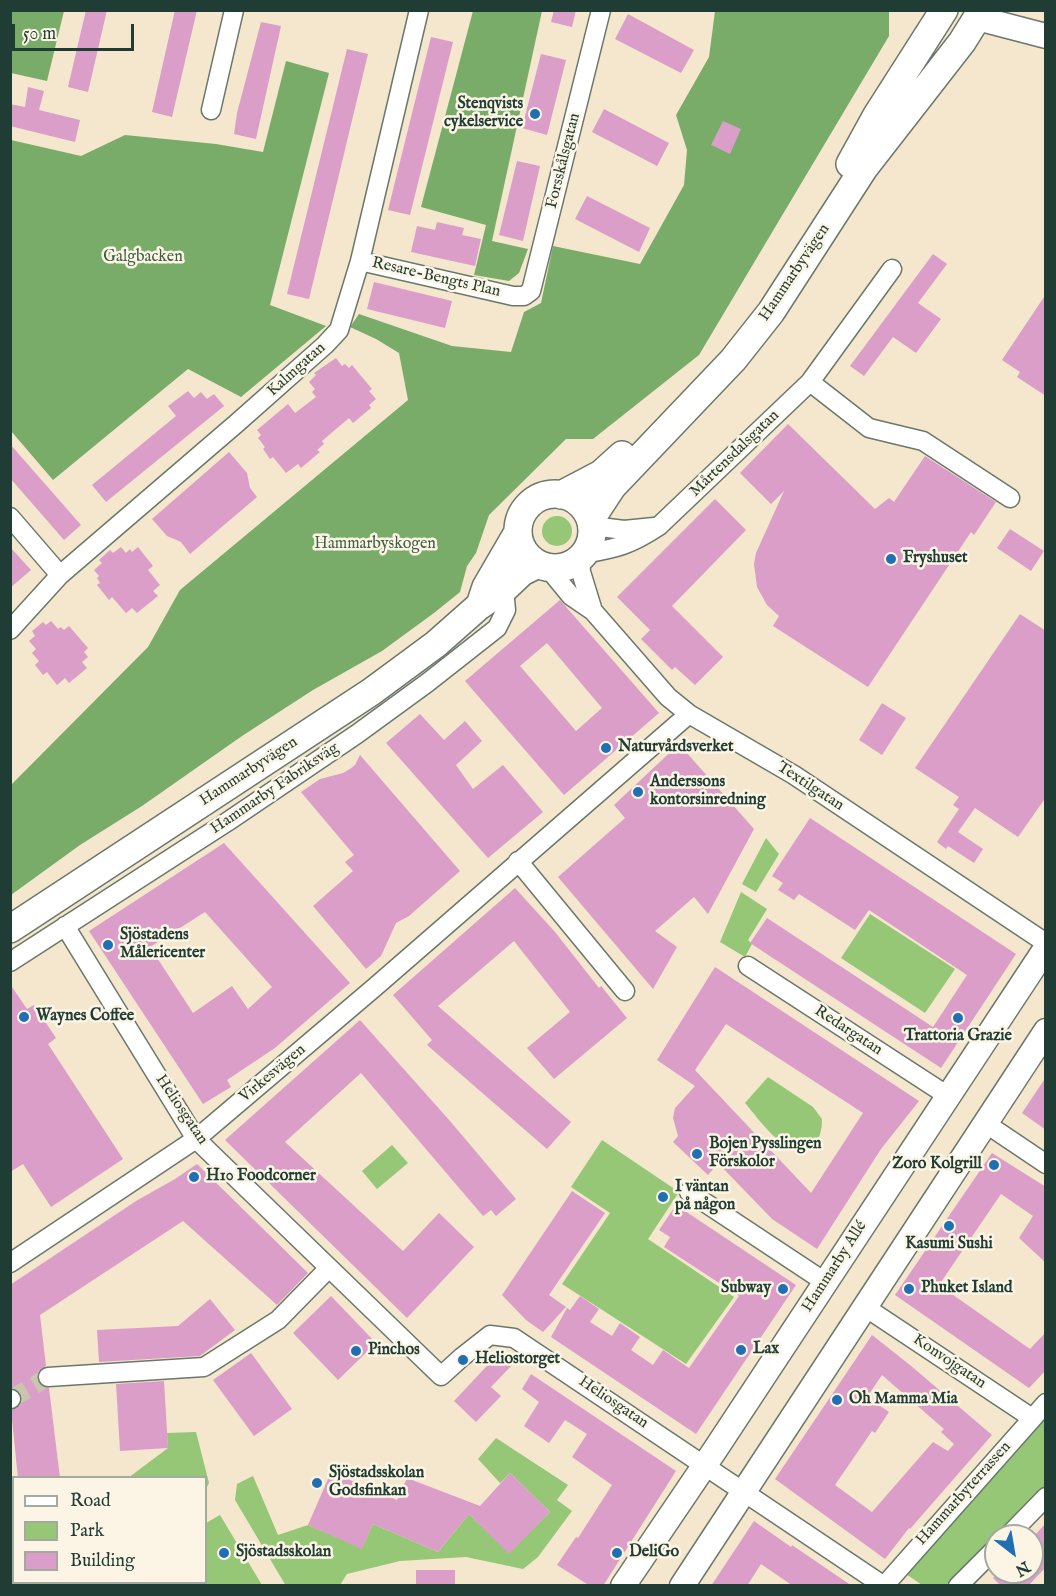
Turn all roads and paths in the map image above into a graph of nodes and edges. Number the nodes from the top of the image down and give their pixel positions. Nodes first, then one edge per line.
1 (234, 10) edge
2 (419, 10) edge
3 (601, 10) edge
4 (944, 10) edge
5 (1018, 10) edge
6 (973, 13) edge
7 (1046, 28) edge
8 (1046, 36) edge
9 (212, 110) dead end
10 (360, 261) junction
11 (892, 268) dead end
12 (513, 296) joint
13 (810, 382) junction
14 (561, 495) junction
15 (1010, 498) dead end
16 (10, 517) edge
17 (591, 522) junction
18 (659, 526) junction
19 (518, 532) junction
20 (582, 557) junction
21 (543, 566) junction
22 (60, 575) junction
23 (504, 589) junction
24 (479, 606) junction
25 (593, 611) junction
26 (10, 630) edge
27 (689, 714) junction
28 (518, 861) junction
29 (65, 926) junction
30 (10, 928) edge
31 (1046, 943) edge
32 (1046, 948) edge
33 (10, 962) edge
34 (748, 966) dead end
35 (625, 991) dead end
36 (1046, 1031) edge
37 (948, 1096) junction
38 (985, 1123) junction
39 (196, 1139) junction
40 (1046, 1164) edge
41 (689, 1192) dead end
42 (10, 1263) edge
43 (329, 1268) junction
44 (825, 1282) junction
45 (866, 1307) junction
46 (48, 1377) tunnel mouth
47 (1046, 1404) edge
48 (1032, 1418) junction
49 (705, 1464) junction
50 (745, 1491) junction
51 (1046, 1497) edge
52 (1020, 1524) edge
53 (984, 1560) edge
54 (623, 1586) edge
55 (682, 1586) edge
56 (884, 1586) edge
57 (958, 1586) edge

1 - 9 street
2 - 10 street, Kalmgatan
3 - 12 street, Forsskålsgatan
4 - 14 main road, Hammarbyvägen
5 - 7 street
6 - 8 street
6 - 17 main road, Hammarbyvägen
10 - 12 street, Resare-Bengts Plan
10 - 22 street, Kalmgatan
11 - 13 street, Mårtensdalsgatan
13 - 15 street
13 - 18 street, Mårtensdalsgatan
14 - 17 main road
14 - 19 main road, Hammarbyvägen
16 - 22 street
17 - 18 street
17 - 20 main road, Hammarbyvägen
18 - 20 street, Mårtensdalsgatan
19 - 21 main road
19 - 24 main road, Hammarbyvägen
20 - 21 main road, Hammarbyvägen
20 - 25 street, Textilgatan
21 - 23 main road, Hammarbyvägen
21 - 25 street, Textilgatan
22 - 26 street, Kalmgatan
23 - 24 main road, Hammarbyvägen
23 - 29 street, Hammarby Fabriksväg
24 - 30 main road, Hammarbyvägen
25 - 27 street, Textilgatan
27 - 28 street, Virkesvägen
27 - 31 street, Textilgatan
28 - 35 street
28 - 39 street, Virkesvägen
29 - 33 street, Hammarby Fabriksväg
29 - 39 street, Heliosgatan
32 - 37 street, Hammarby Allé
34 - 37 street, Redargatan
36 - 38 street
37 - 44 street, Hammarby Allé
38 - 40 street
38 - 45 street
39 - 42 street, Virkesvägen
39 - 43 street, Heliosgatan
41 - 44 street
43 - 46 street
43 - 49 street, Heliosgatan
44 - 49 street, Hammarby Allé
45 - 48 street, Konvojgatan
45 - 50 street
47 - 48 street, Hammarbyterrassen
48 - 56 street, Hammarbyterrassen
49 - 50 street, Heliosgatan
49 - 54 street, Hammarby Allé
50 - 55 street
50 - 56 street, Heliosgatan
51 - 52 street
53 - 57 street

